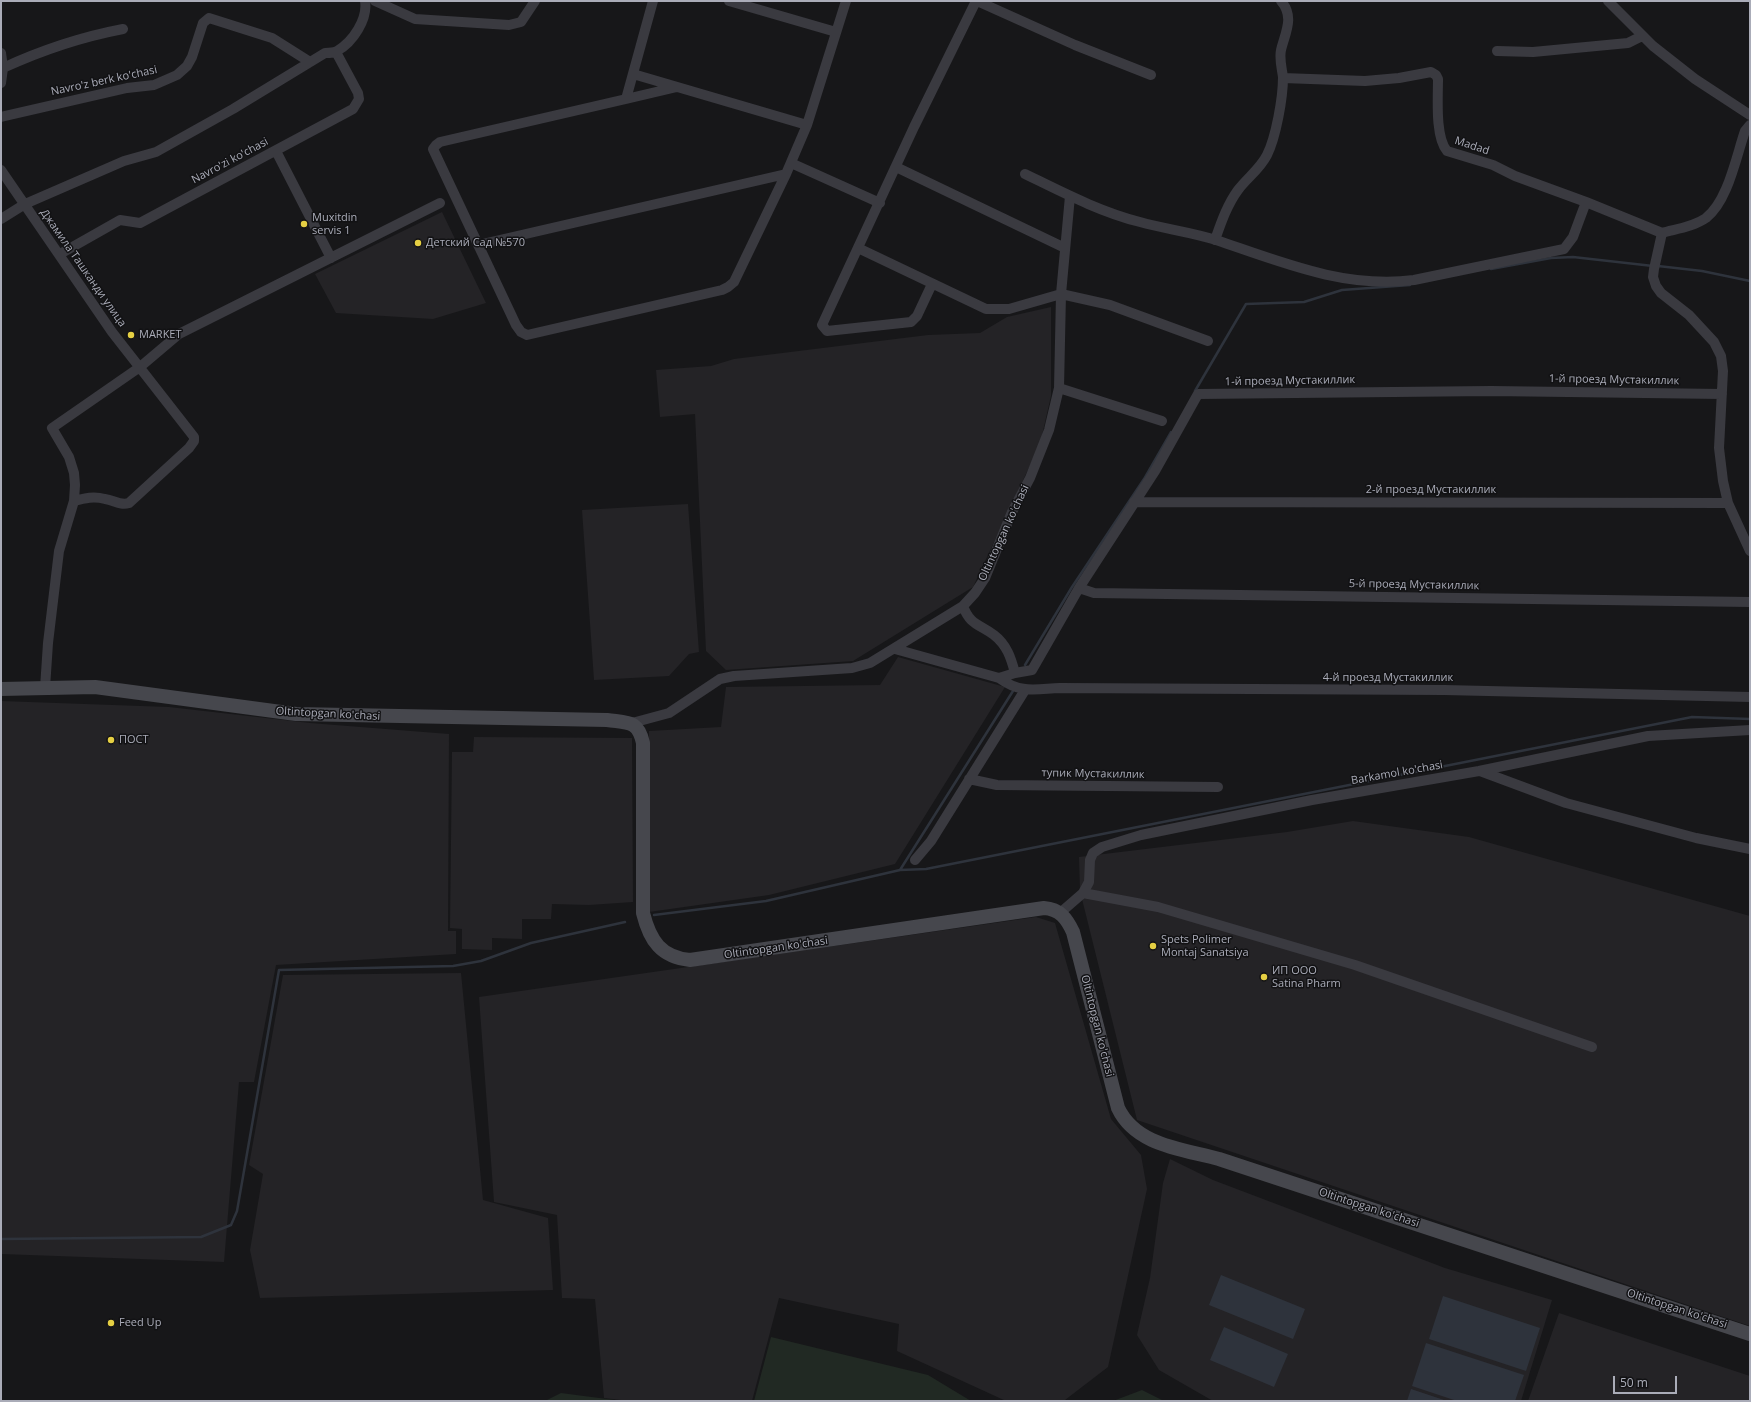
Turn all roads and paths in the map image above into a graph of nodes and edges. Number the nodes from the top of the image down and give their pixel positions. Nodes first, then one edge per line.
1 (365, 1) edge
2 (374, 1) edge
3 (535, 1) edge
4 (653, 1) edge
5 (729, 1) edge
6 (846, 1) edge
7 (976, 1) edge
8 (1282, 1) edge
9 (1608, 1) edge
10 (124, 29) dead end
11 (836, 32) junction
12 (1642, 36) junction
13 (1497, 51) dead end
14 (336, 52) junction
15 (1, 53) edge
16 (310, 62) junction
17 (3, 68) junction
18 (633, 74) junction
19 (1151, 75) dead end
20 (1283, 78) junction
21 (1, 83) edge
22 (679, 87) junction
23 (626, 99) junction
24 (1750, 116) edge
25 (1, 117) edge
26 (807, 125) junction
27 (1750, 125) edge
28 (276, 151) junction
29 (791, 163) junction
30 (896, 167) junction
31 (1, 170) edge
32 (786, 174) junction
33 (1025, 174) dead end
34 (1070, 196) junction
35 (1586, 202) junction
36 (880, 203) junction
37 (24, 204) junction
38 (440, 204) dead end
39 (1, 219) edge
40 (1662, 233) junction
41 (1215, 240) junction
42 (478, 245) junction
43 (858, 248) junction
44 (1064, 248) junction
45 (60, 254) junction
46 (331, 258) junction
47 (932, 284) junction
48 (1061, 294) junction
49 (1208, 341) dead end
50 (140, 367) junction
51 (1059, 388) junction
52 (1722, 394) junction
53 (1162, 421) dead end
54 (74, 501) junction
55 (1134, 502) junction
56 (1728, 503) junction
57 (1750, 550) edge
58 (1079, 588) junction
59 (1750, 602) edge
60 (963, 606) junction
61 (895, 649) junction
62 (1032, 670) junction
63 (1015, 673) junction
64 (999, 678) junction
65 (45, 688) junction
66 (1, 689) edge
67 (1030, 689) junction
68 (1750, 697) edge
69 (632, 723) junction
70 (1750, 730) edge
71 (1479, 771) junction
72 (969, 779) junction
73 (1218, 787) dead end
74 (1750, 849) edge
75 (915, 860) dead end
76 (1083, 893) junction
77 (1060, 913) junction
78 (1592, 1048) dead end
79 (1750, 1334) edge

1 - 14 street
2 - 3 street
4 - 18 street
5 - 11 street
6 - 11 street
7 - 19 street
7 - 30 street
8 - 20 street
9 - 12 street
10 - 17 street
11 - 26 street
12 - 13 street
12 - 24 street
14 - 16 street
14 - 28 street, Navro'zi ko'chasi
15 - 17 street
16 - 25 street, Navro'z berk ko'chasi
16 - 37 street
17 - 21 street
18 - 22 street
18 - 23 street
20 - 35 street, Madad
20 - 41 street
22 - 23 street
22 - 26 street
23 - 42 street
26 - 29 street
27 - 40 street
28 - 45 street, Navro'zi ko'chasi
28 - 46 street
29 - 32 street
29 - 36 street
30 - 36 street
30 - 44 street
31 - 37 street, Джамила Ташканди улица
32 - 42 street
32 - 42 street
33 - 34 street
34 - 41 street
34 - 44 street, Oltintopgan ko'chasi
35 - 40 street, Madad
35 - 41 street
36 - 43 street
37 - 39 street, Джамила Ташканди улица
37 - 45 street, Джамила Ташканди улица
38 - 46 street
40 - 52 street
43 - 47 street
43 - 47 street
44 - 48 street, Oltintopgan ko'chasi
45 - 50 street, Джамила Ташканди улица
46 - 50 street
47 - 48 street
48 - 49 street
48 - 51 street, Oltintopgan ko'chasi
50 - 54 street
50 - 54 street, Джамила Ташканди улица
51 - 53 street
51 - 60 street, Oltintopgan ko'chasi
52 - 55 street, 1-й проезд Мустакиллик
52 - 56 street
54 - 65 street
55 - 56 street, 2-й проезд Мустакиллик
55 - 58 street, 1-й проезд Мустакиллик
56 - 57 street
58 - 59 street, 5-й проезд Мустакиллик
58 - 62 street, 1-й проезд Мустакиллик
60 - 61 street, Oltintopgan ko'chasi
60 - 63 street
61 - 64 street
61 - 69 street, Oltintopgan ko'chasi
62 - 63 street
62 - 67 street
63 - 64 street
64 - 67 street
65 - 66 street, Oltintopgan ko'chasi
65 - 69 street, Oltintopgan ko'chasi
67 - 68 street, 4-й проезд Мустакиллик
67 - 72 street
69 - 77 street, Oltintopgan ko'chasi
70 - 71 street, Barkamol ko'chasi
71 - 74 street
71 - 76 street, Barkamol ko'chasi
72 - 73 street, тупик Мустакиллик
72 - 75 street
76 - 77 street
76 - 78 street
77 - 79 street, Oltintopgan ko'chasi

